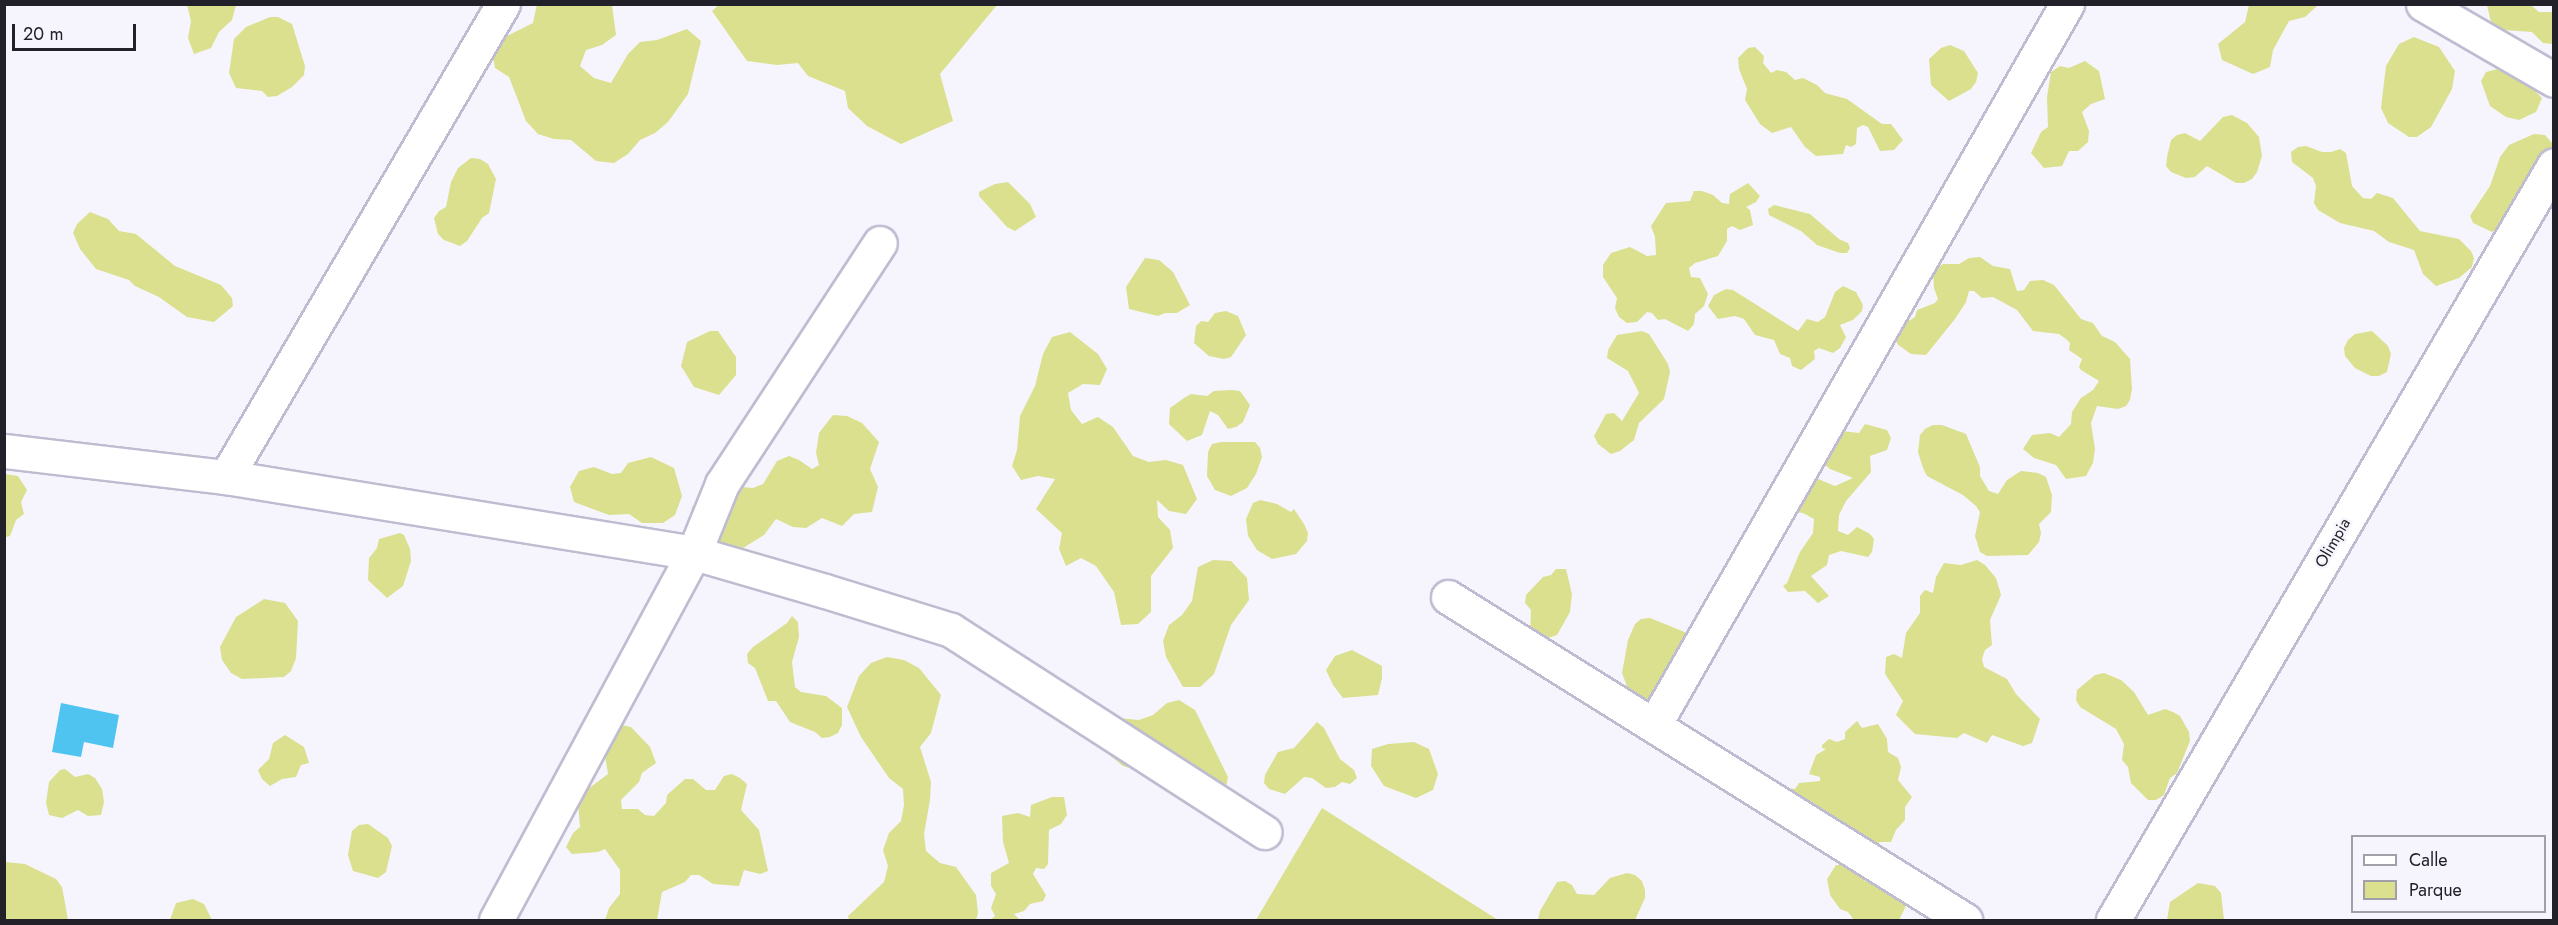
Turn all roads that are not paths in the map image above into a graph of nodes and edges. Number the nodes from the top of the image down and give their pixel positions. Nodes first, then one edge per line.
1 (503, 4) edge
2 (2067, 4) edge
3 (2423, 4) edge
4 (2553, 80) edge
5 (2553, 165) edge
6 (880, 243) dead end
7 (4, 451) edge
8 (226, 477) junction
9 (694, 553) junction
10 (1448, 597) dead end
11 (1654, 725) junction
12 (1265, 832) dead end
13 (496, 921) edge
14 (1965, 921) edge
15 (2113, 921) edge

1 - 8 street
2 - 11 street
3 - 4 street
5 - 15 street, Olimpia
6 - 9 street
7 - 8 street
8 - 9 street
9 - 12 street
9 - 13 street
10 - 11 street
11 - 14 street

